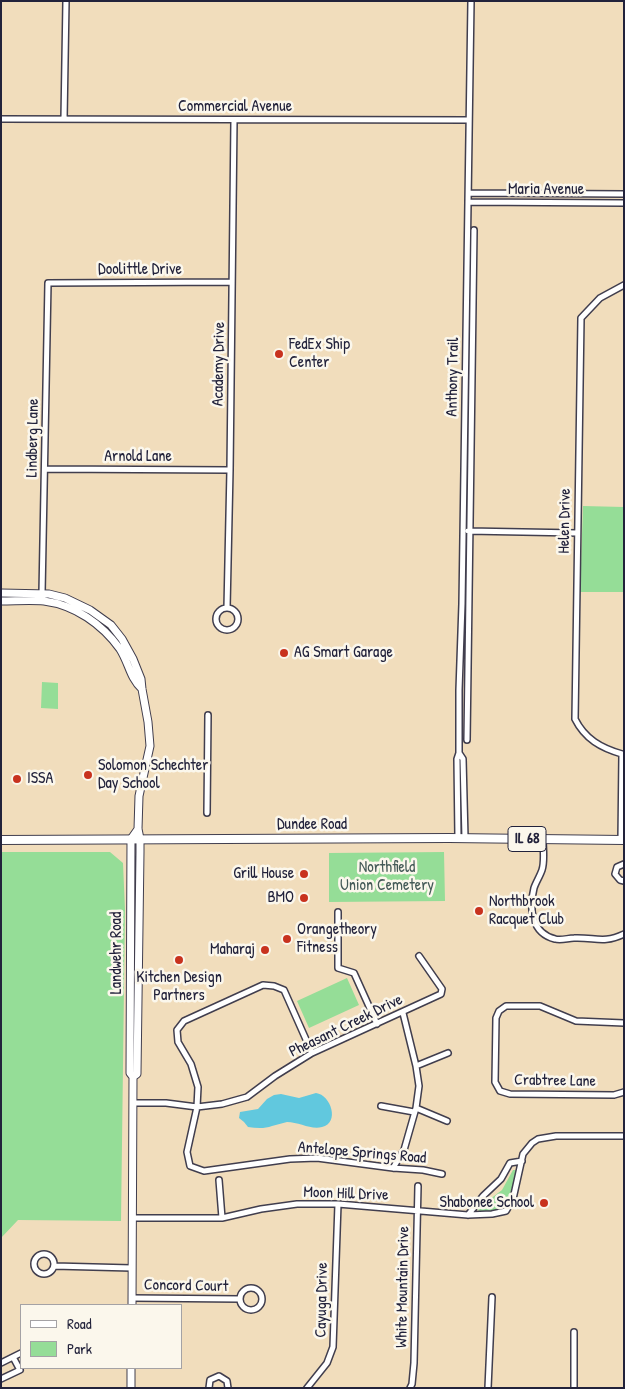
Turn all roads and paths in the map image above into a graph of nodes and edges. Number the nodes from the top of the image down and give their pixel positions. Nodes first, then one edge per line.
1 (66, 1) edge
2 (471, 1) edge
3 (1, 119) edge
4 (64, 119) junction
5 (234, 120) junction
6 (469, 120) junction
7 (469, 193) junction
8 (624, 194) edge
9 (469, 202) junction
10 (624, 203) edge
11 (474, 230) dead end
12 (232, 282) junction
13 (48, 283) joint
14 (624, 285) edge
15 (45, 469) junction
16 (230, 470) junction
17 (463, 531) junction
18 (470, 531) junction
19 (577, 533) junction
20 (1, 593) edge
21 (42, 593) junction
22 (1, 601) edge
23 (227, 608) junction
24 (142, 689) junction
25 (459, 690) junction
26 (468, 690) junction
27 (208, 715) dead end
28 (467, 740) dead end
29 (623, 754) edge
30 (207, 813) dead end
31 (138, 829) junction
32 (461, 838) junction
33 (131, 839) junction
34 (140, 839) junction
35 (543, 839) junction
36 (1, 840) edge
37 (622, 840) edge
38 (624, 864) edge
39 (624, 881) edge
40 (338, 912) dead end
41 (624, 934) edge
42 (419, 956) dead end
43 (404, 1013) junction
44 (624, 1023) edge
45 (377, 1024) junction
46 (312, 1053) junction
47 (448, 1053) dead end
48 (416, 1066) junction
49 (133, 1077) junction
50 (624, 1092) edge
51 (133, 1104) junction
52 (381, 1106) dead end
53 (197, 1107) junction
54 (415, 1110) junction
55 (447, 1121) dead end
56 (624, 1136) edge
57 (522, 1161) junction
58 (393, 1168) junction
59 (442, 1174) dead end
60 (219, 1180) dead end
61 (418, 1186) dead end
62 (338, 1204) junction
63 (416, 1210) junction
64 (468, 1215) junction
65 (133, 1218) junction
66 (222, 1218) junction
67 (54, 1266) dead end
68 (132, 1268) junction
69 (492, 1297) dead end
70 (240, 1299) junction
71 (132, 1302) edge
72 (574, 1332) dead end
73 (20, 1354) edge
74 (13, 1357) junction
75 (1, 1363) edge
76 (131, 1369) edge
77 (1, 1379) edge
78 (131, 1388) edge
79 (209, 1388) edge
80 (228, 1388) edge
81 (307, 1388) edge
82 (410, 1388) edge
83 (488, 1388) edge
84 (574, 1388) edge

1 - 4 street
2 - 6 street, Anthony Trail
3 - 4 street, Commercial Avenue
4 - 5 street, Commercial Avenue
5 - 6 street, Commercial Avenue
5 - 12 street, Academy Drive
6 - 7 street, Anthony Trail
7 - 8 street, Maria Avenue
7 - 9 street, Anthony Trail
9 - 10 street, Maria Avenue
9 - 17 street, Anthony Trail
11 - 18 street, Anthony Trail
12 - 13 street, Doolittle Drive
12 - 16 street, Academy Drive
13 - 15 street, Lindberg Lane
14 - 19 street, Helen Drive
15 - 16 street, Arnold Lane
15 - 21 street, Lindberg Lane
16 - 23 street, Academy Drive
17 - 18 street
17 - 25 street, Anthony Trail
18 - 19 street
18 - 26 street, Anthony Trail
19 - 29 street, Helen Drive
20 - 21 main road, Landwehr Road
21 - 24 main road, Landwehr Road
22 - 24 main road, Landwehr Road
23 - 23 street, Academy Drive
24 - 31 main road, Landwehr Road
25 - 26 street
25 - 32 street, Anthony Trail
26 - 28 street, Anthony Trail
27 - 30 street
29 - 37 street
31 - 33 main road
31 - 34 main road, Landwehr Road
32 - 34 main road, Dundee Road / IL 68
32 - 35 main road, Dundee Road / IL 68
33 - 34 main road, Dundee Road / IL 68
33 - 36 main road, Dundee Road / IL 68
33 - 49 main road, Landwehr Road
34 - 49 main road, Landwehr Road
35 - 37 main road, Dundee Road / IL 68
35 - 41 street
38 - 39 street
40 - 45 street
42 - 43 street, Pheasant Creek Drive
43 - 45 street, Pheasant Creek Drive
43 - 48 street
44 - 50 street, Crabtree Lane
45 - 46 street, Pheasant Creek Drive
46 - 53 street, Pheasant Creek Drive
46 - 53 street
47 - 48 street
48 - 54 street
49 - 51 main road, Landwehr Road
51 - 53 street, Pheasant Creek Drive
51 - 65 main road, Landwehr Road
52 - 54 street
53 - 58 street, Antelope Springs Road
54 - 55 street
54 - 58 street
56 - 57 street
57 - 64 street
57 - 64 street, Moon Hill Drive
58 - 59 street, Antelope Springs Road
60 - 66 street
61 - 63 street, White Mountain Drive
62 - 63 street, Moon Hill Drive
62 - 66 street, Moon Hill Drive
62 - 81 street, Cayuga Drive
63 - 64 street, Moon Hill Drive
63 - 82 street, White Mountain Drive
65 - 66 street, Moon Hill Drive
65 - 68 main road, Landwehr Road
67 - 68 street
68 - 71 main road, Landwehr Road
69 - 83 street
70 - 70 street, Concord Court
70 - 71 street, Concord Court
72 - 84 street
73 - 74 street
74 - 75 street
74 - 77 street
76 - 78 main road
79 - 80 street

